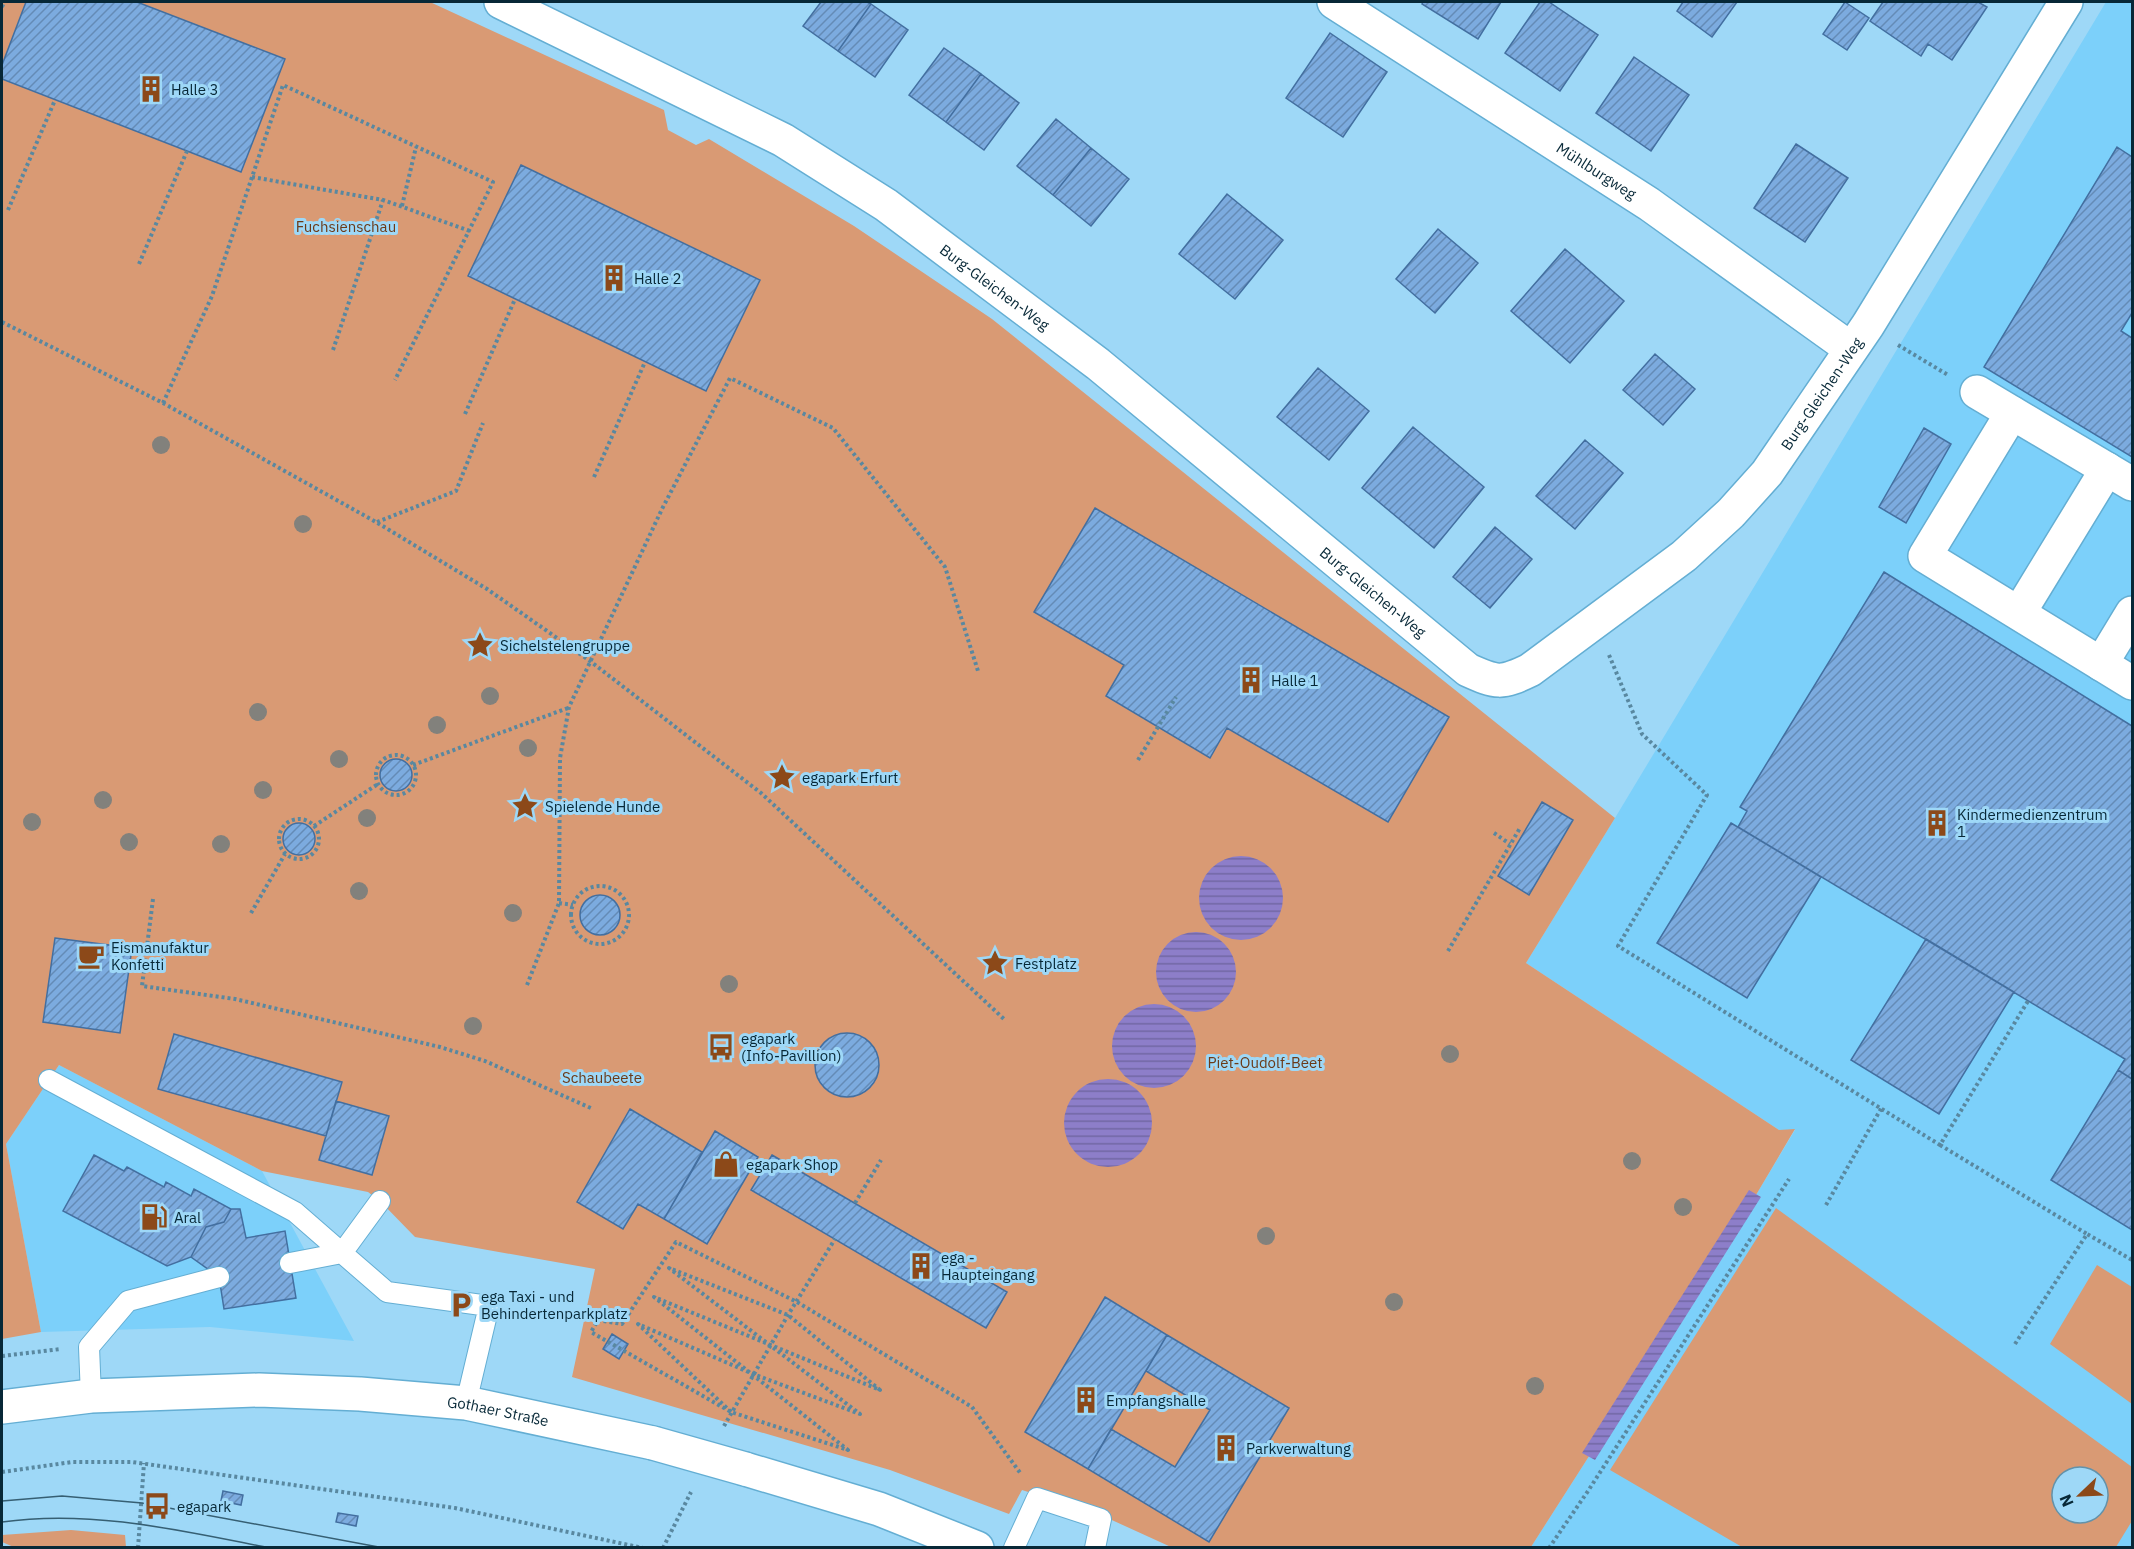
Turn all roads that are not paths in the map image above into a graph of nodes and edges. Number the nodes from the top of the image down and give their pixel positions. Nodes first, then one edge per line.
1 (501, 2) edge
2 (1334, 2) edge
3 (2066, 2) edge
4 (1860, 337) junction
5 (1977, 392) road end
6 (2012, 413) junction
7 (2120, 476) edge
8 (2019, 613) junction
9 (2133, 613) edge
10 (2102, 664) junction
11 (2133, 682) edge
12 (50, 1080) dead end
13 (380, 1201) dead end
14 (342, 1253) junction
15 (290, 1263) dead end
16 (219, 1277) dead end
17 (91, 1396) junction
18 (466, 1403) junction
19 (2, 1407) edge
20 (977, 1548) edge
21 (1014, 1548) edge
22 (1095, 1548) edge

1 - 4 street, Burg-Gleichen-Weg
2 - 4 street, Mühlburgweg
3 - 4 street, Burg-Gleichen-Weg
5 - 6 street
6 - 7 street
6 - 8 street
7 - 8 street
8 - 10 street
9 - 10 street
10 - 11 street
12 - 14 lane
13 - 14 lane
14 - 15 lane
14 - 18 lane
16 - 17 lane
17 - 18 street, Gothaer Straße
17 - 19 street, Gothaer Straße
18 - 20 street, Gothaer Straße, bridge
21 - 22 lane

